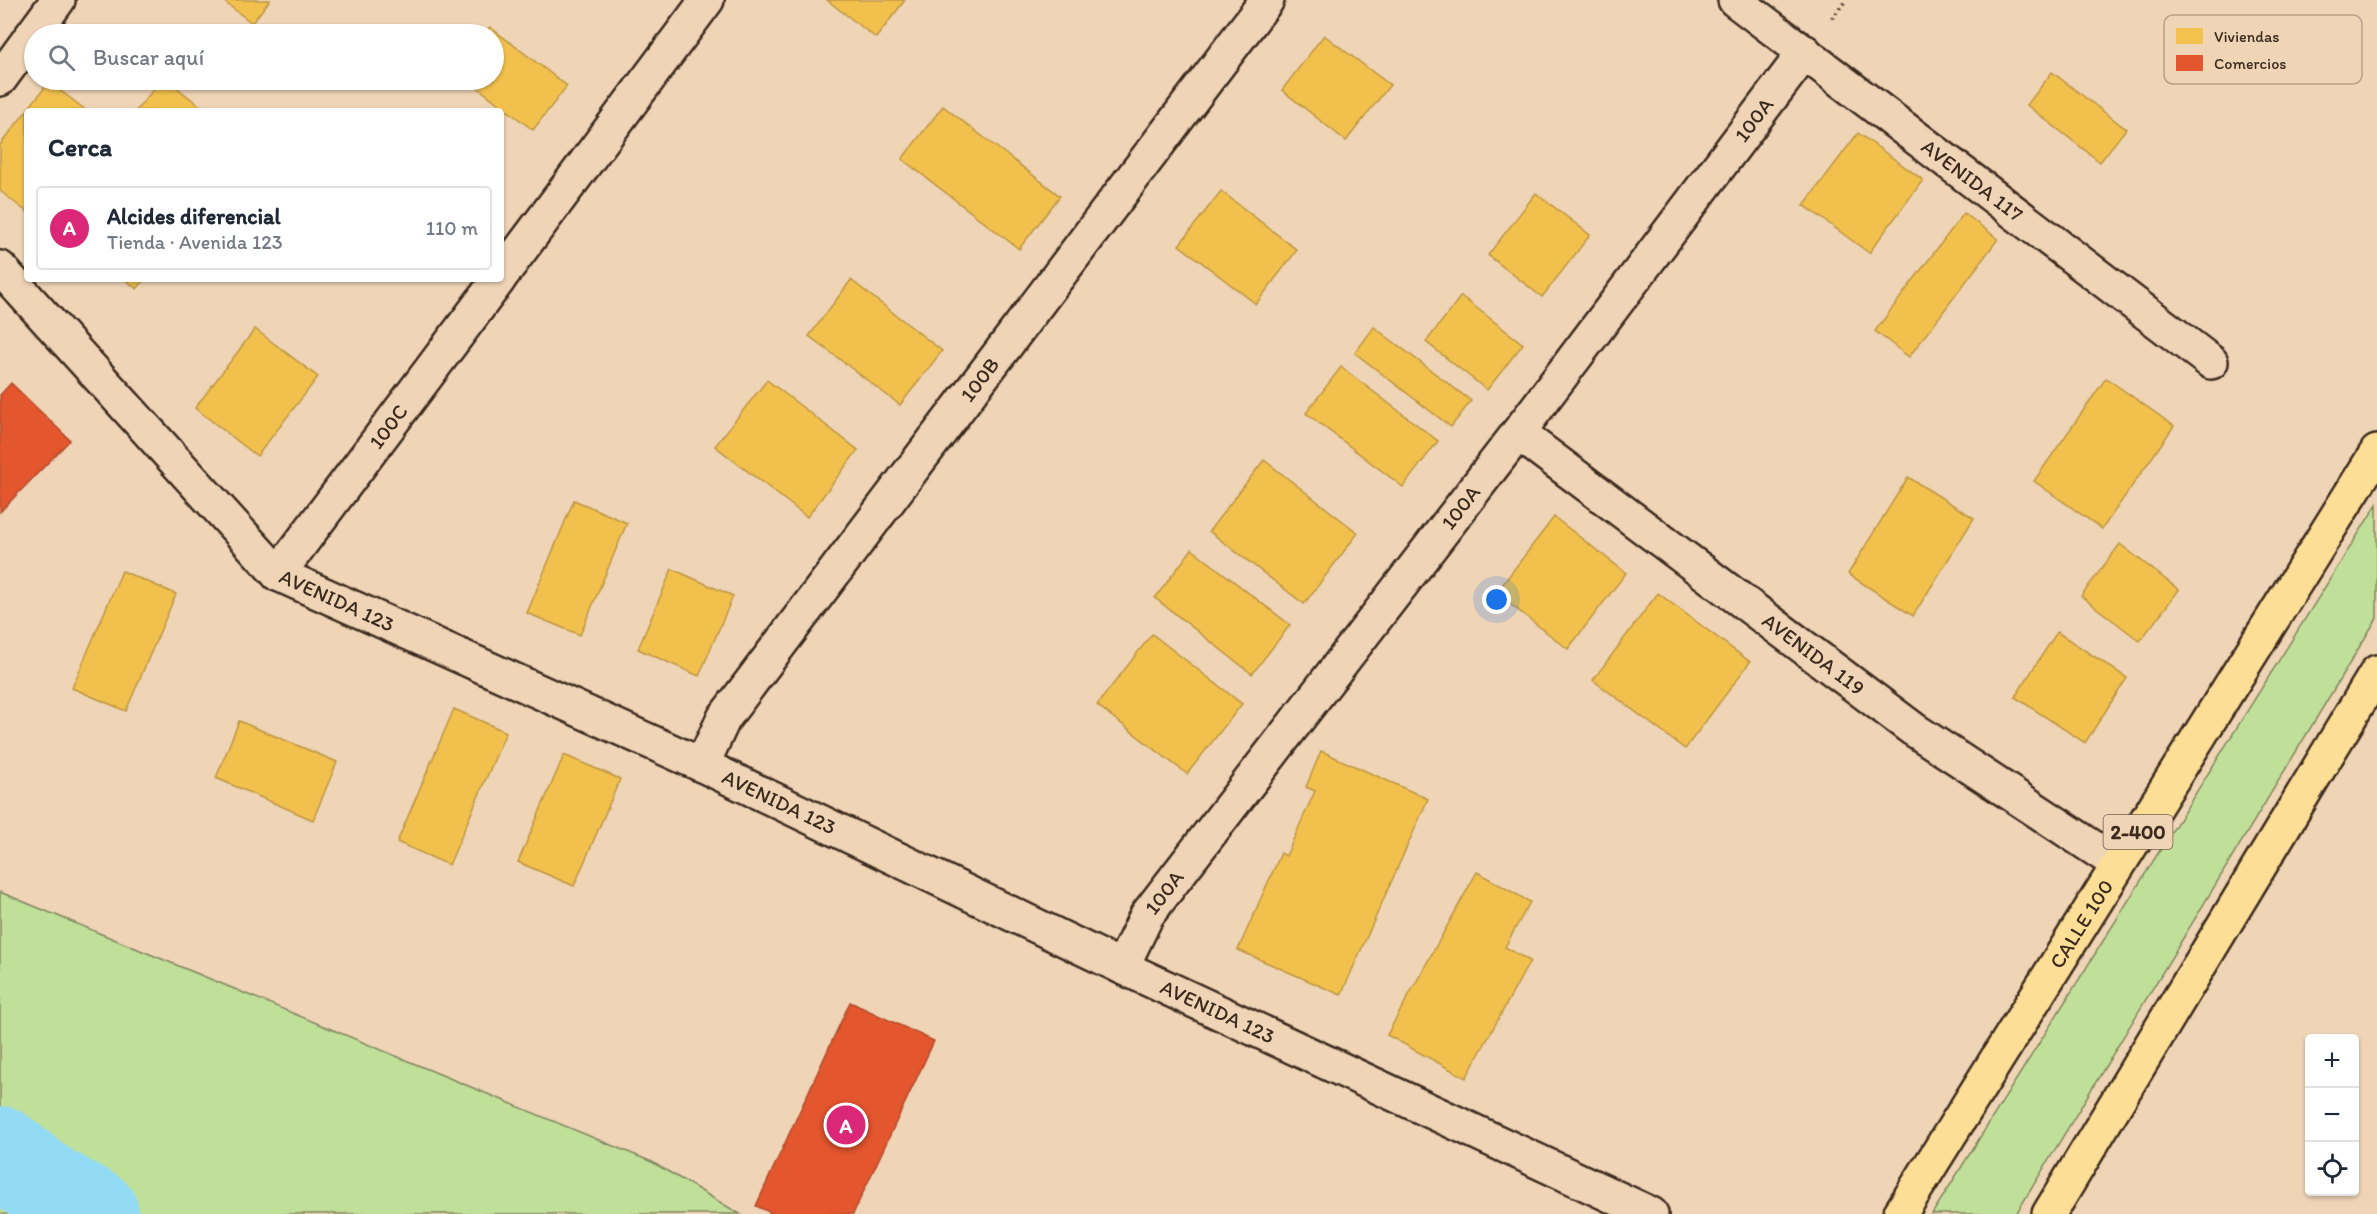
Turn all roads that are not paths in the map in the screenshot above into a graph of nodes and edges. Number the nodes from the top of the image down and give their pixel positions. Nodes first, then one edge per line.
1 (58, 0) edge
2 (707, 0) edge
3 (1267, 0) edge
4 (1735, 0) edge
5 (40, 24) edge
6 (24, 46) edge
7 (1805, 52) junction
8 (0, 79) edge
9 (0, 268) edge
10 (504, 272) edge
11 (496, 282) edge
12 (2211, 362) dead end
13 (1518, 433) junction
14 (2377, 452) edge
15 (278, 574) junction
16 (2377, 672) edge
17 (702, 765) junction
18 (2118, 864) junction
19 (1122, 968) junction
20 (1651, 1214) edge
21 (1900, 1214) edge
22 (2049, 1214) edge

1 - 5 street
2 - 10 street, 100C
3 - 17 street, 100B
4 - 7 street, AVENIDA 117
6 - 8 street
7 - 12 street, AVENIDA 117
7 - 13 street, 100A
9 - 15 street, AVENIDA 123
11 - 15 street, 100C
13 - 18 street, AVENIDA 119
13 - 19 street, 100A
14 - 18 highway, CALLE 100 / 2-400
15 - 17 street, AVENIDA 123
16 - 22 highway
17 - 19 street, AVENIDA 123
18 - 21 highway, CALLE 100 / 2-400
19 - 20 street, AVENIDA 123

